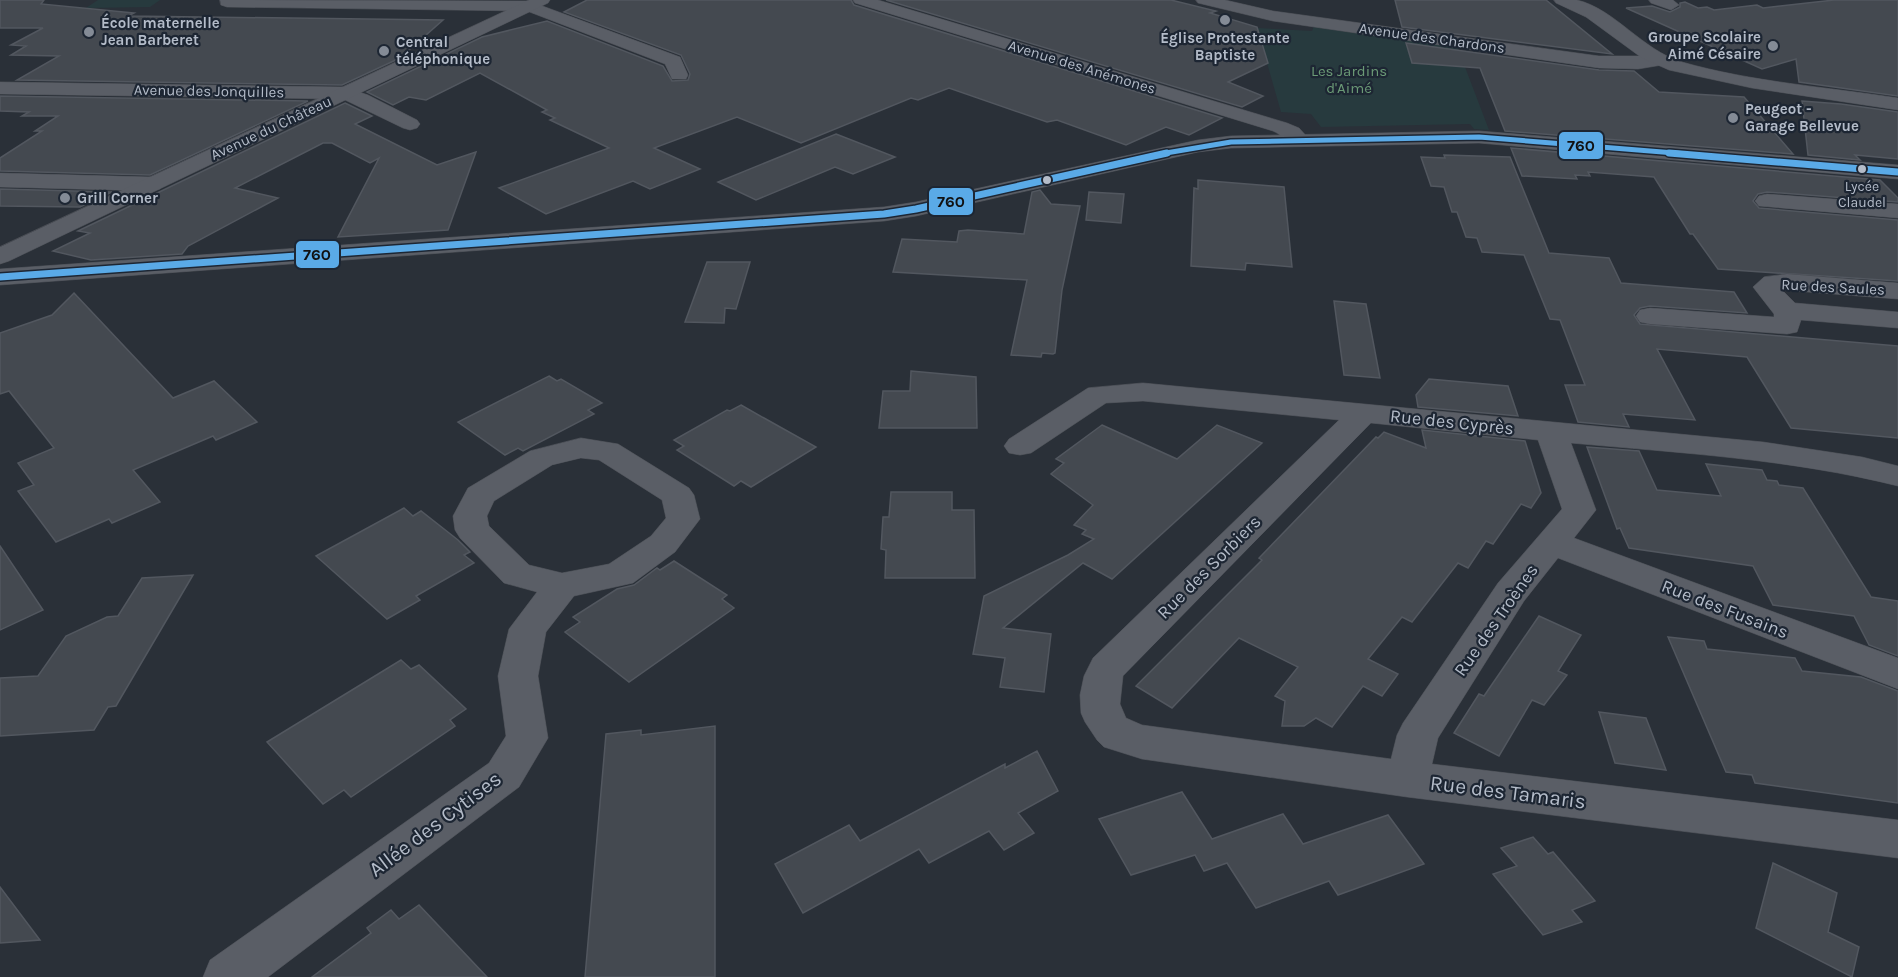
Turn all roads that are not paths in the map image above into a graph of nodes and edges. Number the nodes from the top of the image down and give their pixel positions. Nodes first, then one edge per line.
1 (861, 0) edge
2 (1204, 0) edge
3 (1562, 0) edge
4 (227, 2) dead end
5 (536, 3) edge
6 (1661, 60) junction
7 (679, 75) dead end
8 (0, 88) edge
9 (345, 93) junction
10 (1898, 104) edge
11 (410, 124) dead end
12 (1299, 141) junction
13 (1898, 172) edge
14 (0, 180) edge
15 (152, 183) junction
16 (1767, 201) dead end
17 (1898, 211) edge
18 (0, 256) edge
19 (0, 277) edge
20 (1898, 291) edge
21 (1788, 311) junction
22 (1650, 316) dead end
23 (1898, 320) edge
24 (1364, 413) junction
25 (1551, 432) junction
26 (1020, 446) dead end
27 (1898, 476) edge
28 (1552, 543) junction
29 (562, 586) junction
30 (1898, 674) edge
31 (1119, 735) joint
32 (1407, 779) junction
33 (1898, 839) edge
34 (228, 977) edge

1 - 12 street, Avenue des Anémones
2 - 6 street, Avenue des Chardons
3 - 6 street
4 - 5 street
5 - 7 street
5 - 9 street, Avenue du Château
6 - 10 street
8 - 9 street, Avenue des Jonquilles
9 - 11 street, Avenue des Jonquilles
9 - 15 street, Avenue du Château
12 - 13 street
12 - 19 street
14 - 15 street
15 - 18 street, Avenue du Château
16 - 17 street
20 - 21 street, Rue des Saules
21 - 22 street
21 - 23 street
24 - 25 street, Rue des Cyprès
24 - 26 street, Rue des Cyprès
24 - 31 street, Rue des Sorbiers
25 - 27 street, Rue des Cyprès
25 - 28 street, Rue des Troènes
28 - 30 street, Rue des Fusains
28 - 32 street, Rue des Troènes
29 - 29 street
29 - 34 street, Allée des Cytises
31 - 32 street, Rue des Tamaris
32 - 33 street, Rue des Tamaris

